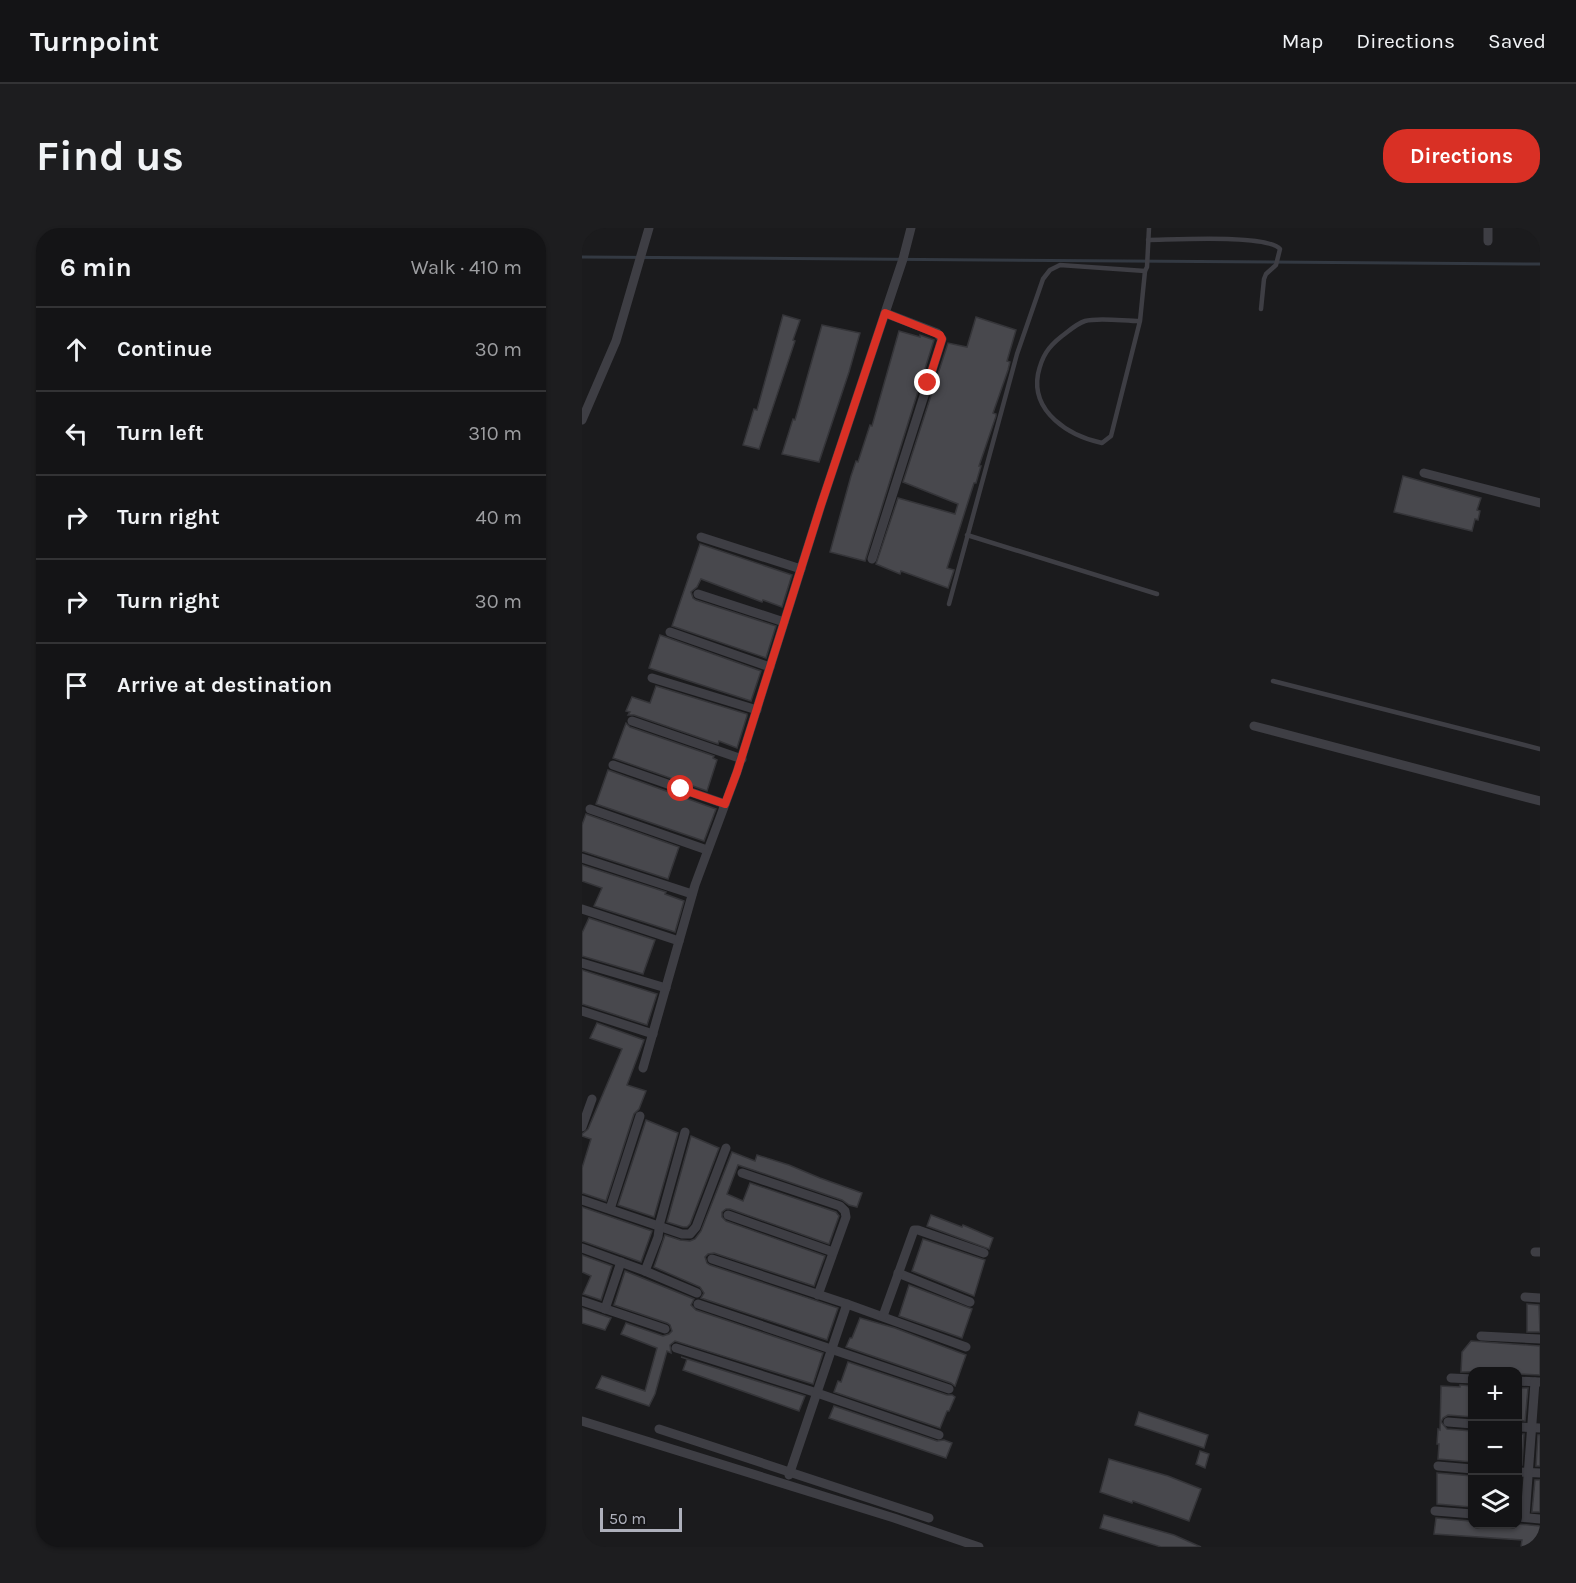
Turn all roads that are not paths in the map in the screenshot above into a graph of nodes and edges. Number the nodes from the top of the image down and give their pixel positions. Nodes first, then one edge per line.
1 (649, 228) edge
2 (911, 228) edge
3 (1149, 228) edge
4 (1488, 228) edge
5 (1488, 241) dead end
6 (1148, 243) junction
7 (1146, 269) junction
8 (1261, 309) dead end
9 (885, 313) junction
10 (1140, 321) junction
11 (582, 420) edge
12 (1424, 473) dead end
13 (1540, 503) edge
14 (967, 535) junction
15 (701, 537) dead end
16 (872, 559) dead end
17 (801, 569) junction
18 (698, 594) dead end
19 (1157, 594) dead end
20 (949, 604) dead end
21 (784, 622) junction
22 (670, 632) dead end
23 (770, 667) junction
24 (652, 678) dead end
25 (1273, 681) dead end
26 (757, 710) junction
27 (632, 721) dead end
28 (1254, 726) dead end
29 (1540, 749) edge
30 (742, 759) junction
31 (613, 765) dead end
32 (1540, 801) edge
33 (725, 804) junction
34 (590, 809) dead end
35 (707, 850) junction
36 (582, 858) edge
37 (692, 894) junction
38 (582, 909) edge
39 (679, 941) junction
40 (582, 963) edge
41 (666, 988) junction
42 (582, 1011) edge
43 (653, 1034) junction
44 (643, 1068) dead end
45 (592, 1099) dead end
46 (640, 1116) dead end
47 (582, 1127) edge
48 (685, 1132) dead end
49 (726, 1148) dead end
50 (742, 1173) dead end
51 (582, 1200) edge
52 (610, 1209) junction
53 (728, 1215) dead end
54 (660, 1225) junction
55 (582, 1248) edge
56 (833, 1252) junction
57 (984, 1253) dead end
58 (712, 1259) dead end
59 (621, 1262) junction
60 (645, 1271) junction
61 (898, 1273) junction
62 (697, 1293) dead end
63 (818, 1295) junction
64 (1525, 1297) dead end
65 (1540, 1298) edge
66 (582, 1301) edge
67 (970, 1302) dead end
68 (698, 1304) dead end
69 (848, 1304) junction
70 (605, 1309) junction
71 (883, 1316) junction
72 (665, 1329) dead end
73 (1480, 1336) dead end
74 (1540, 1339) edge
75 (966, 1347) dead end
76 (676, 1348) dead end
77 (832, 1349) junction
78 (1451, 1378) dead end
79 (1468, 1379) edge
80 (1522, 1381) edge
81 (1538, 1382) edge
82 (949, 1389) dead end
83 (817, 1393) junction
84 (582, 1421) edge
85 (1448, 1422) dead end
86 (1468, 1424) edge
87 (1536, 1428) edge
88 (659, 1429) dead end
89 (939, 1435) dead end
90 (1438, 1467) dead end
91 (1468, 1469) edge
92 (790, 1471) junction
93 (1522, 1472) edge
94 (1528, 1473) junction
95 (1540, 1473) edge
96 (786, 1484) junction
97 (1435, 1511) dead end
98 (1522, 1511) edge
99 (1468, 1514) edge
100 (1522, 1517) edge
101 (929, 1518) dead end
102 (1540, 1518) edge
103 (979, 1547) edge

1 - 11 street
2 - 9 street
3 - 6 lane
4 - 5 street
6 - 7 lane
6 - 8 lane
7 - 10 lane
7 - 14 lane
9 - 16 street
9 - 17 street
10 - 10 lane
12 - 13 street
14 - 19 lane
14 - 20 lane
15 - 17 street
17 - 21 street
18 - 21 street
21 - 23 street
22 - 23 street
23 - 26 street
24 - 26 street
25 - 29 lane
26 - 30 street
27 - 30 street
28 - 32 street
30 - 33 street
31 - 33 street
33 - 35 street
34 - 35 street
35 - 37 street
36 - 37 street
37 - 39 street
38 - 39 street
39 - 41 street
40 - 41 street
41 - 43 street
42 - 43 street
43 - 44 street
45 - 47 street
46 - 52 street
48 - 54 street
49 - 54 street
50 - 56 street
51 - 52 street
52 - 54 street
53 - 56 street
54 - 60 street
55 - 59 street
56 - 63 street
57 - 61 street
58 - 63 street
59 - 60 street
59 - 70 street
60 - 62 street
61 - 67 street
61 - 71 street
63 - 69 street
64 - 65 street
66 - 70 street
68 - 77 street
69 - 71 street
69 - 77 street
70 - 72 street
71 - 75 street
73 - 74 street
76 - 83 street
77 - 82 street
77 - 83 street
78 - 79 street
80 - 81 street
81 - 87 street
83 - 89 street
83 - 92 street
84 - 96 street
85 - 86 street
87 - 94 street
88 - 92 street
90 - 91 street
92 - 96 street
92 - 101 street
93 - 94 street
94 - 95 street
94 - 98 street
96 - 103 street
97 - 99 street
100 - 102 street

